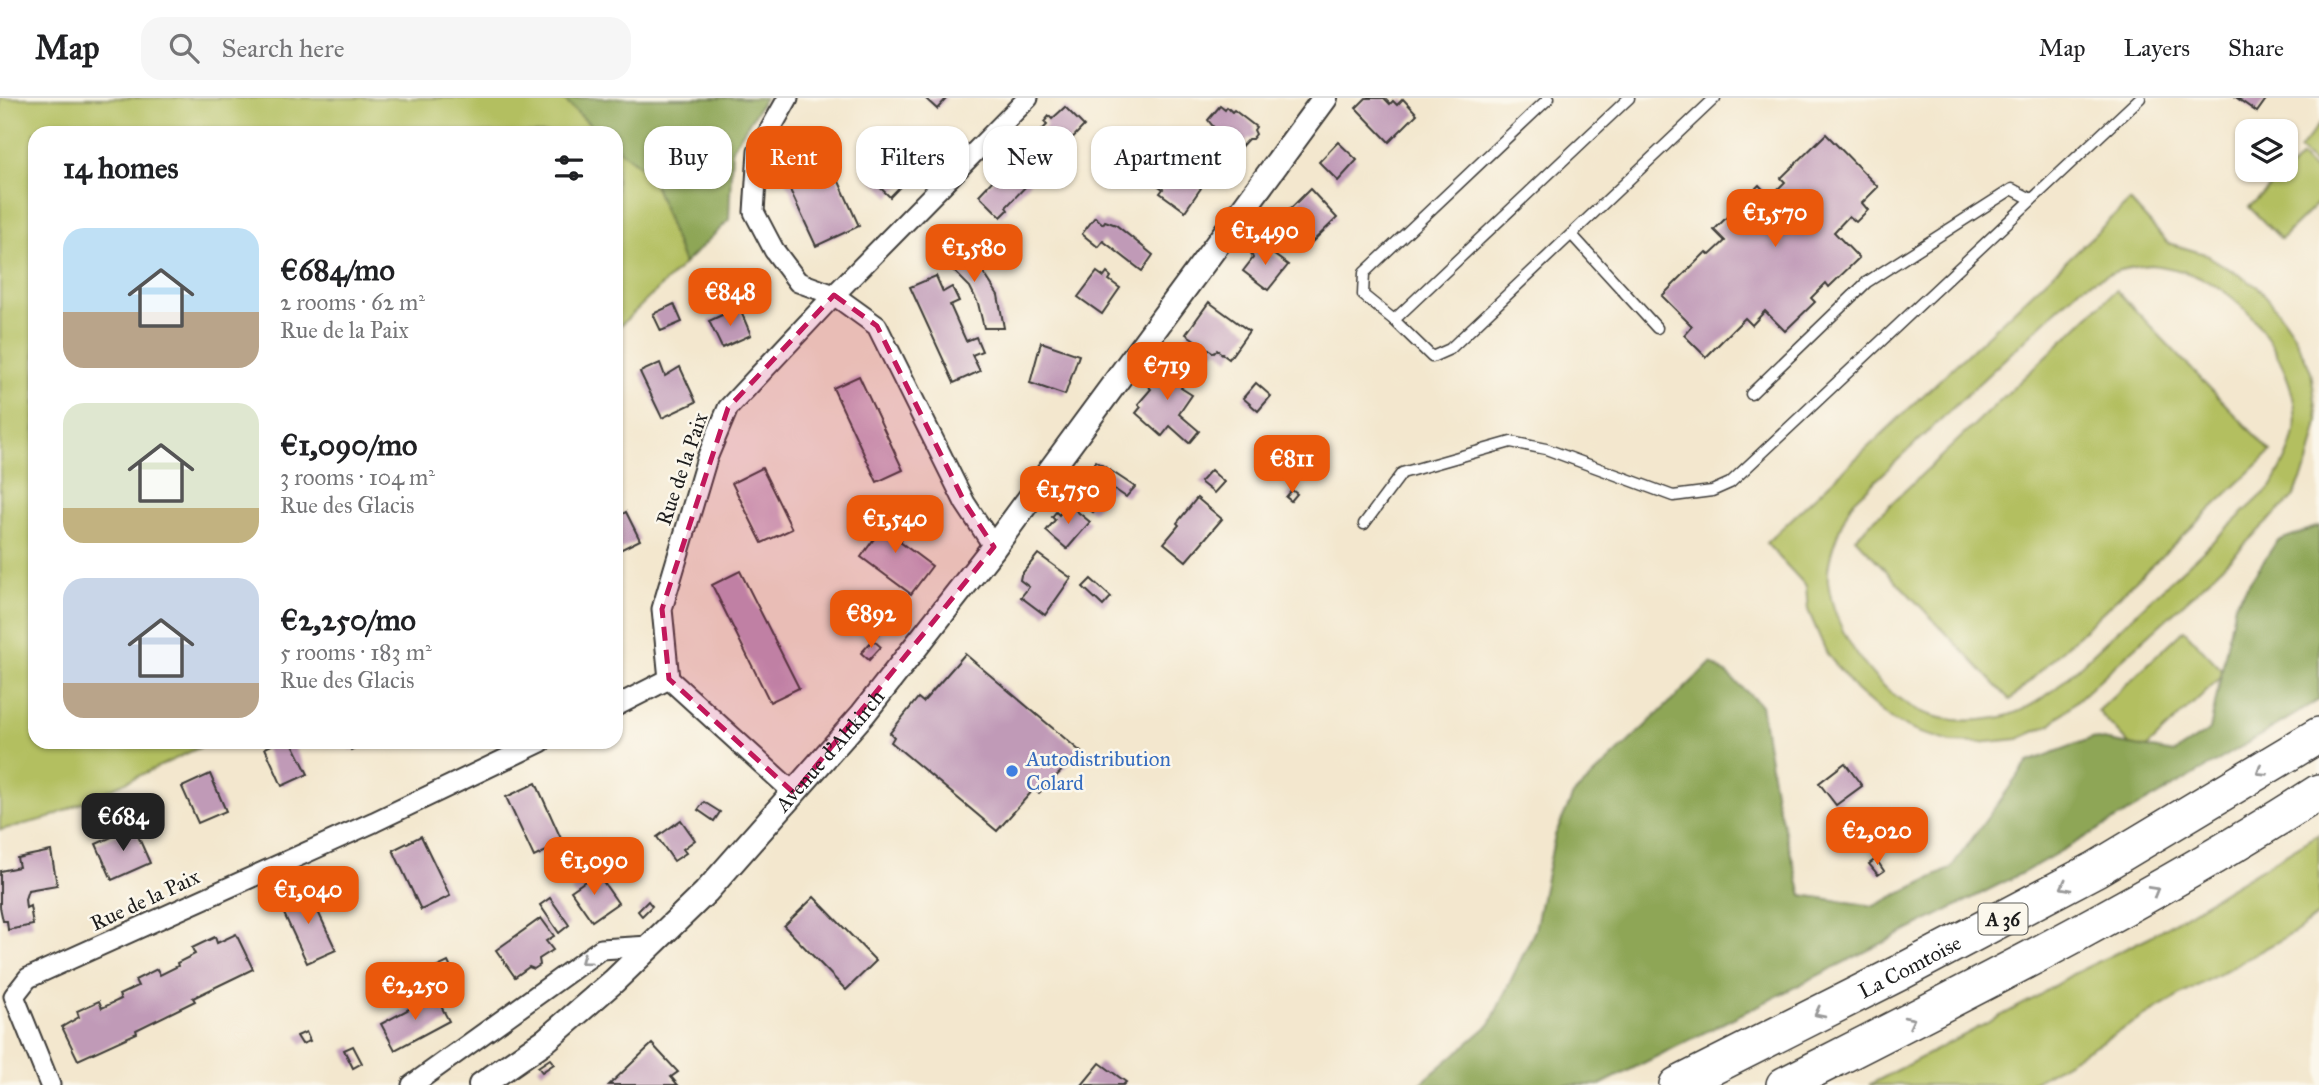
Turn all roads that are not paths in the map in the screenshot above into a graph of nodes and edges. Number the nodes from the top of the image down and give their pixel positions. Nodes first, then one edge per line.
1 (788, 98) edge
2 (1028, 98) edge
3 (1325, 98) edge
4 (1549, 98) edge
5 (1629, 98) edge
6 (1715, 98) edge
7 (2140, 98) edge
8 (2031, 199) junction
9 (1572, 235) junction
10 (834, 295) junction
11 (1394, 320) junction
12 (1657, 328) dead end
13 (1751, 394) dead end
14 (1364, 524) dead end
15 (994, 547) junction
16 (669, 679) junction
17 (623, 702) edge
18 (2319, 735) edge
19 (526, 749) edge
20 (2319, 792) edge
21 (794, 793) junction
22 (649, 946) junction
23 (51, 1085) edge
24 (412, 1085) edge
25 (481, 1085) edge
26 (1677, 1085) edge
27 (1784, 1085) edge

1 - 10 street
2 - 10 street, Rue de la Paix
3 - 15 street, Avenue d'Altkirch
4 - 11 lane
5 - 11 lane
6 - 9 lane
7 - 8 lane
8 - 13 lane
8 - 14 lane
9 - 11 lane
9 - 12 lane
10 - 15 street
10 - 16 street, Rue de la Paix
15 - 21 street, Avenue d'Altkirch
16 - 17 street
16 - 21 street
18 -> 26 highway, La Comtoise / A 36
19 - 23 street, Rue de la Paix
27 -> 20 highway, A 36
21 - 22 street, Avenue d'Altkirch
22 -> 24 street
22 - 25 street, Avenue d'Altkirch

